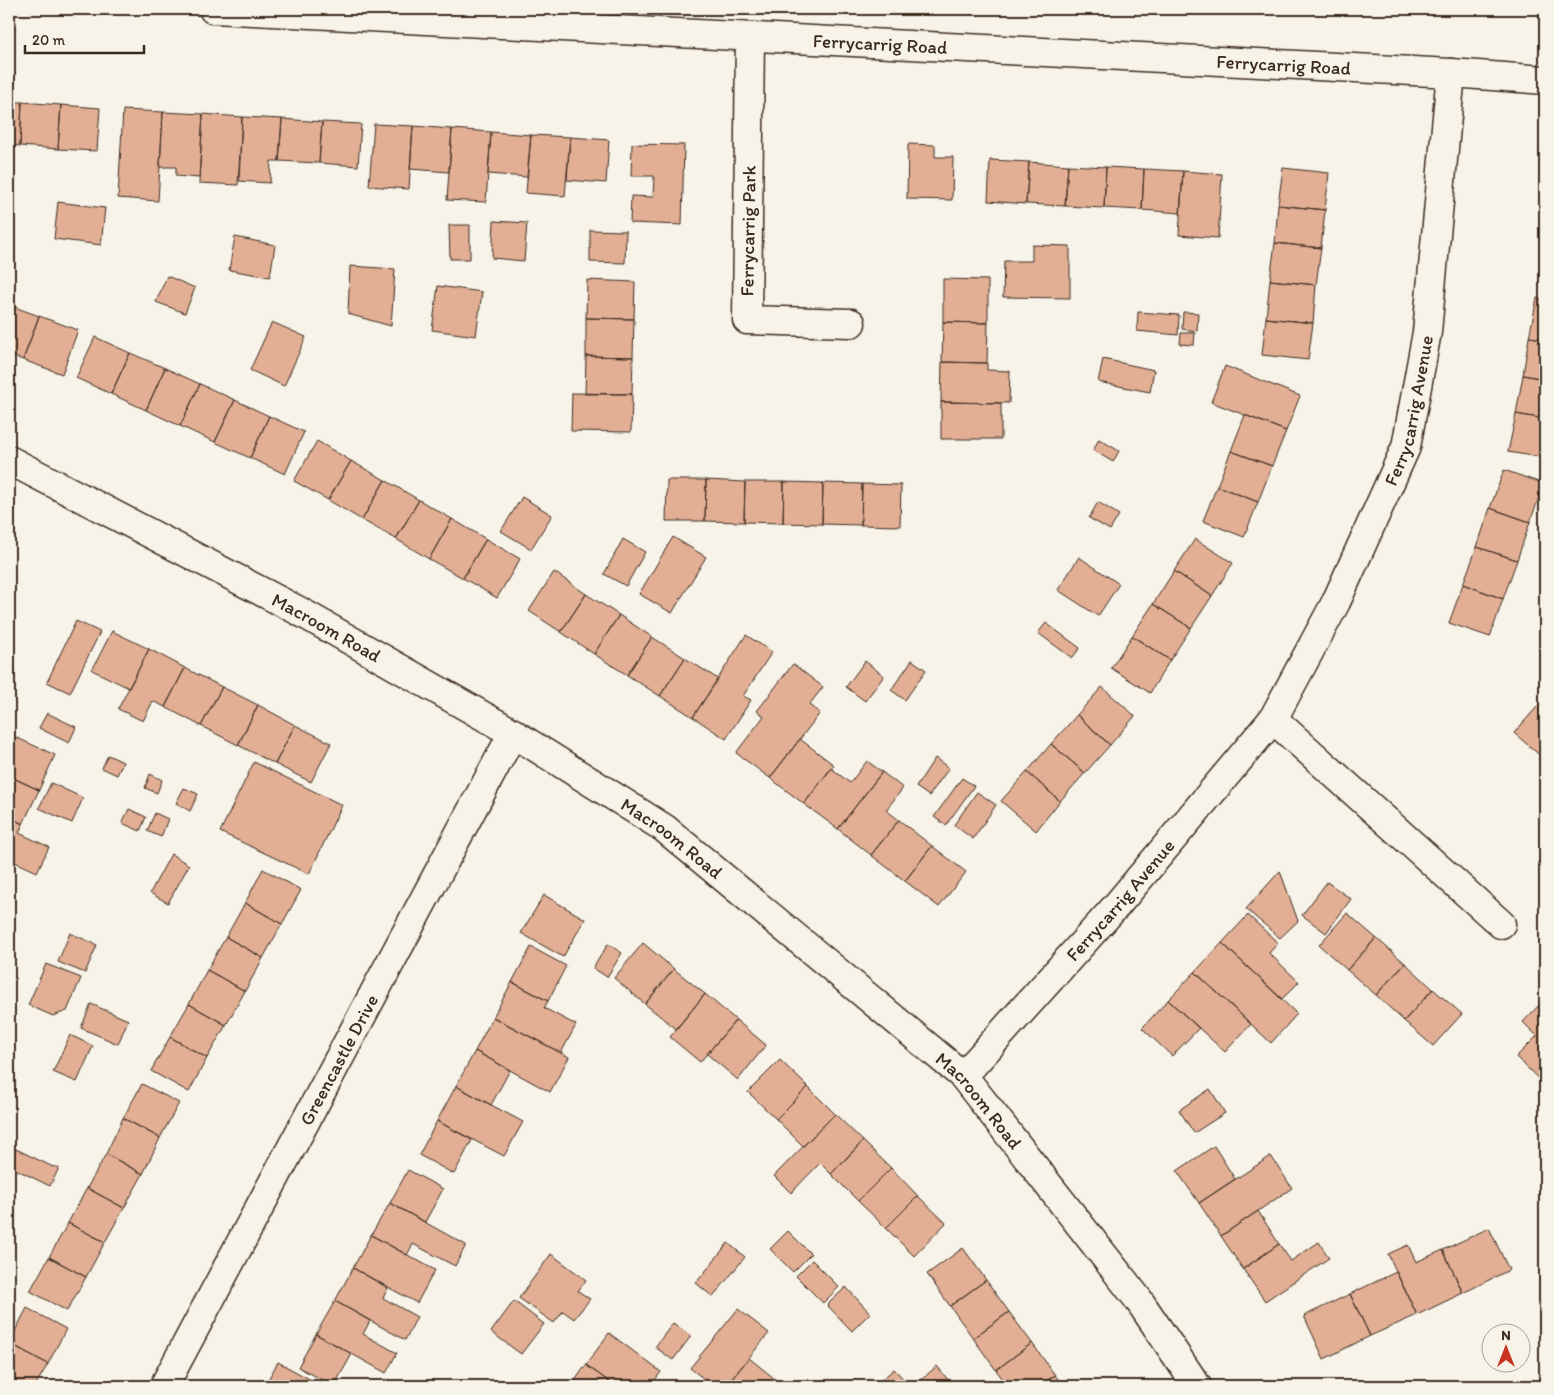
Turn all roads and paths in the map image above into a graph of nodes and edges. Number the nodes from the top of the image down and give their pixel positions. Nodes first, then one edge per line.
1 (214, 9) edge
2 (750, 37) junction
3 (1451, 73) junction
4 (1545, 80) edge
5 (851, 323) dead end
6 (9, 460) edge
7 (1272, 719) junction
8 (513, 733) junction
9 (1501, 924) dead end
10 (963, 1076) junction
11 (164, 1386) edge
12 (1197, 1386) edge

1 - 2 street, Ferrycarrig Road
2 - 3 street, Ferrycarrig Road
2 - 5 street, Ferrycarrig Park
3 - 4 street, Ferrycarrig Road
3 - 7 street, Ferrycarrig Avenue
6 - 8 street, Macroom Road
7 - 9 street
7 - 10 street, Ferrycarrig Avenue
8 - 10 street, Macroom Road
8 - 11 street, Greencastle Drive
10 - 12 street, Macroom Road

